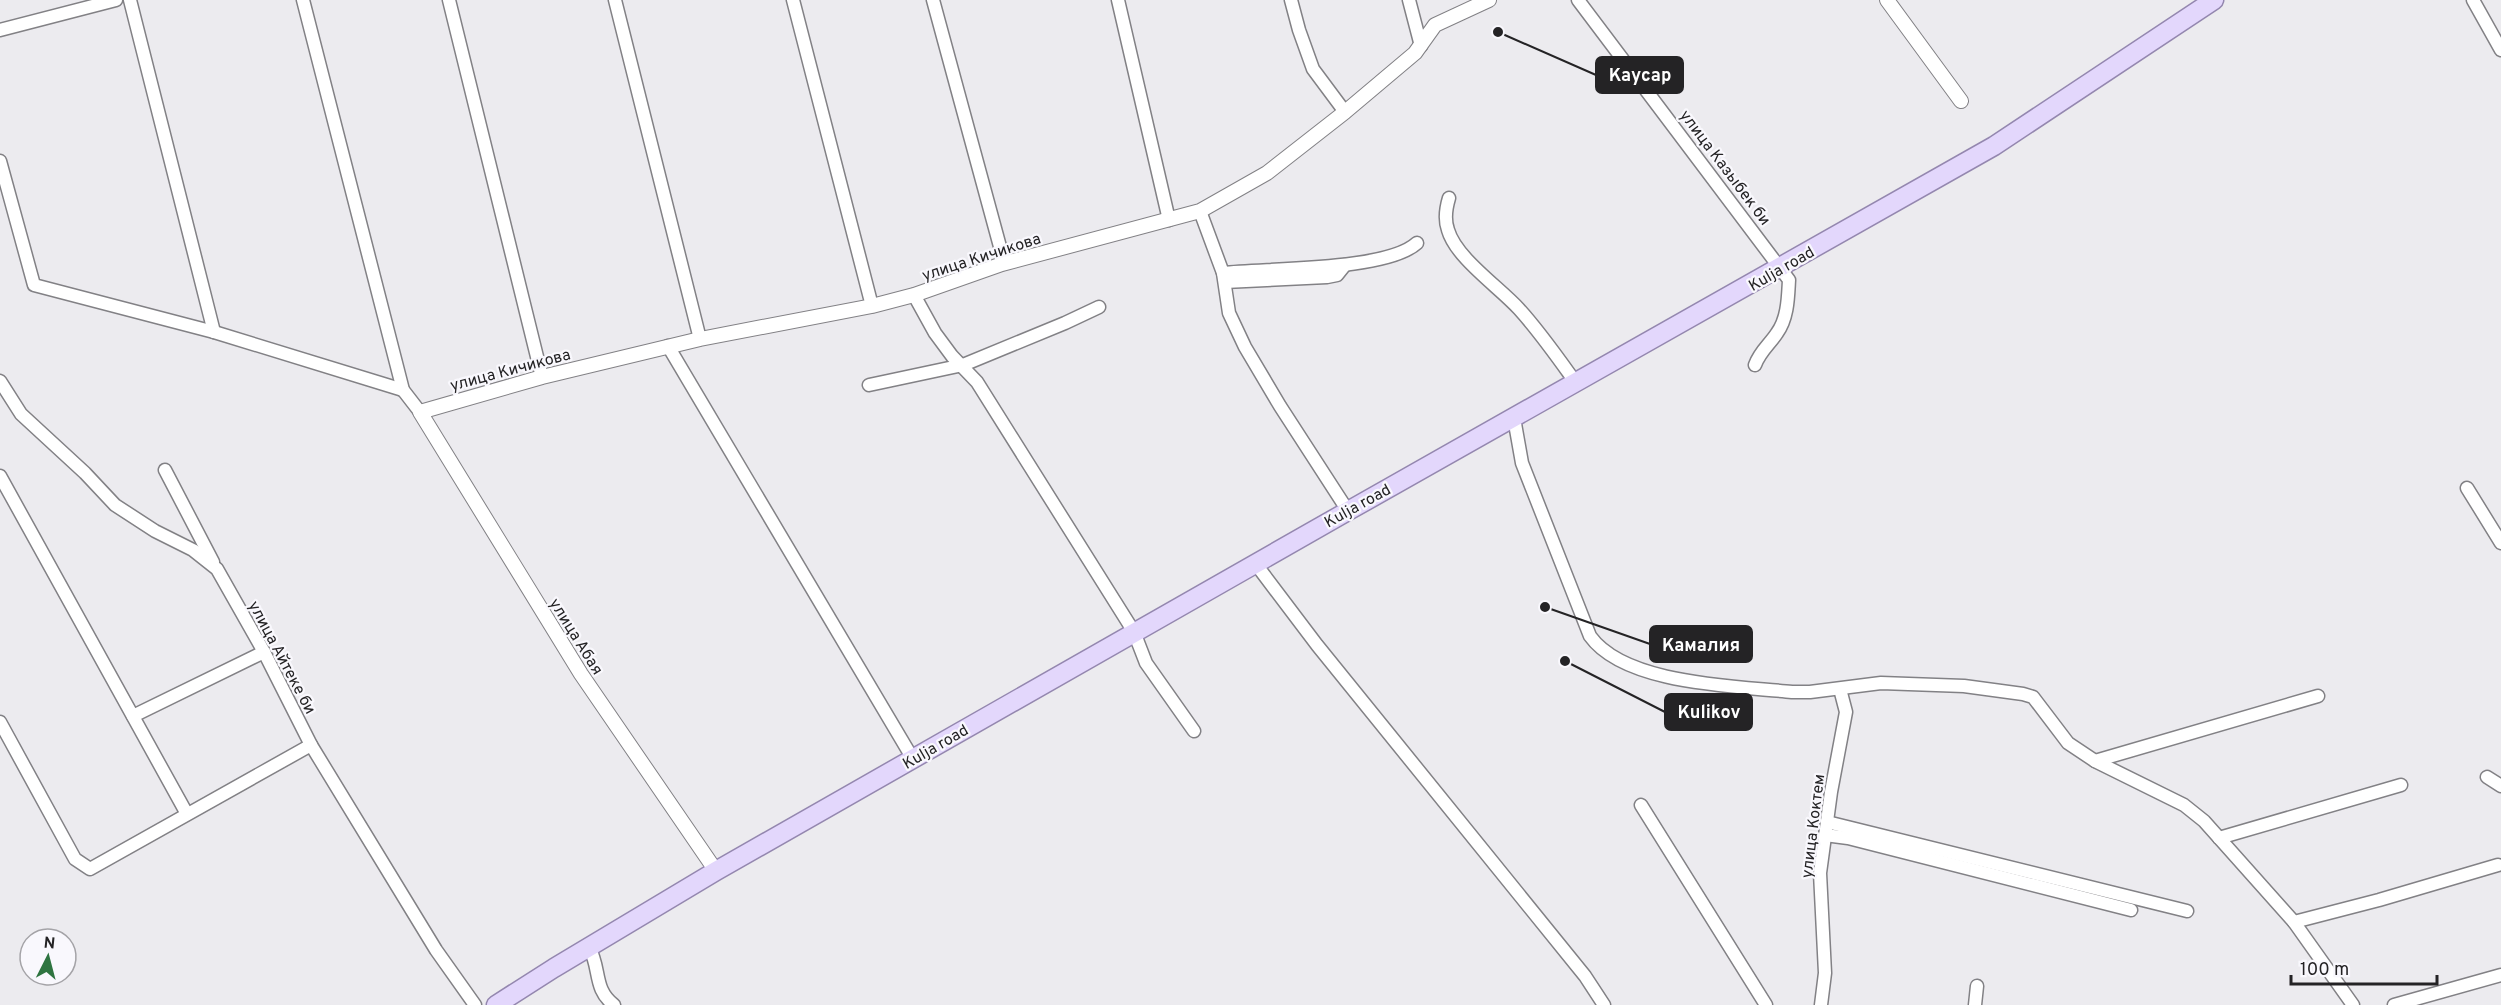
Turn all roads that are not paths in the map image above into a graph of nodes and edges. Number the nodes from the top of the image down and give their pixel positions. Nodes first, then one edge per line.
1 (116, 0) edge
2 (130, 0) edge
3 (303, 0) edge
4 (449, 0) edge
5 (615, 0) edge
6 (793, 0) edge
7 (933, 0) edge
8 (1118, 0) edge
9 (1291, 0) edge
10 (1409, 0) edge
11 (1489, 0) edge
12 (1578, 0) edge
13 (1887, 0) edge
14 (2473, 0) edge
15 (2209, 1) edge
16 (0, 30) edge
17 (1421, 46) junction
18 (2501, 50) edge
19 (1961, 100) dead end
20 (1345, 112) junction
21 (0, 160) edge
22 (1449, 198) dead end
23 (1200, 211) junction
24 (1169, 220) junction
25 (1417, 243) dead end
26 (1002, 264) junction
27 (1781, 268) junction
28 (1224, 278) junction
29 (914, 295) junction
30 (873, 306) junction
31 (1099, 307) dead end
32 (214, 332) junction
33 (700, 339) junction
34 (668, 346) junction
35 (1755, 364) dead end
36 (963, 365) junction
37 (542, 377) junction
38 (0, 381) edge
39 (1576, 383) junction
40 (869, 385) dead end
41 (403, 390) junction
42 (420, 411) junction
43 (1514, 418) junction
44 (165, 470) dead end
45 (0, 476) edge
46 (2467, 488) dead end
47 (1348, 511) junction
48 (2501, 543) edge
49 (1255, 563) junction
50 (217, 569) junction
51 (1134, 632) junction
52 (264, 652) junction
53 (1840, 689) junction
54 (2318, 696) dead end
55 (133, 716) junction
56 (0, 722) edge
57 (1194, 731) dead end
58 (311, 745) junction
59 (913, 759) junction
60 (2095, 761) junction
61 (2487, 777) dead end
62 (2401, 785) dead end
63 (2501, 786) edge
64 (1641, 805) dead end
65 (187, 814) junction
66 (1827, 822) junction
67 (1825, 835) junction
68 (2219, 838) junction
69 (2498, 865) dead end
70 (716, 871) junction
71 (2131, 910) dead end
72 (2187, 910) dead end
73 (2294, 922) junction
74 (589, 947) junction
75 (2501, 975) edge
76 (1977, 986) dead end
77 (475, 1005) edge
78 (496, 1005) edge
79 (614, 1005) edge
80 (1604, 1005) edge
81 (1766, 1005) edge
82 (1821, 1005) edge
83 (1975, 1005) edge
84 (2353, 1005) edge
85 (2394, 1005) edge

1 - 16 street
2 - 32 street
3 - 41 street
4 - 37 street
5 - 33 street
6 - 30 street
7 - 26 street
8 - 24 street
9 - 20 street
10 - 17 street
11 - 17 street, улица Кичикова
12 - 27 street, улица Казыбек би
13 - 19 street
14 - 18 street
15 - 27 main road, Kulja road
17 - 20 street, улица Кичикова
20 - 23 street, улица Кичикова
21 - 32 street
22 - 39 street
23 - 24 street, улица Кичикова
23 - 28 street
24 - 26 street, улица Кичикова
25 - 28 street
26 - 29 street, улица Кичикова
27 - 35 street
27 - 39 main road, Kulja road
28 - 47 street
29 - 30 street, улица Кичикова
29 - 36 street
30 - 33 street, улица Кичикова
31 - 36 street
32 - 41 street
33 - 34 street, улица Кичикова
34 - 37 street, улица Кичикова
34 - 59 street
36 - 40 street
36 - 51 street
37 - 42 street, улица Кичикова
38 - 50 street, улица Айтеке би
39 - 43 main road, Kulja road
41 - 42 street
42 - 70 street, улица Абая
43 - 47 main road, Kulja road
43 - 53 street
44 - 50 street
45 - 55 street
46 - 48 street
47 - 49 main road, Kulja road
49 - 51 main road, Kulja road
49 - 80 street
50 - 52 street, улица Айтеке би
51 - 57 street
51 - 59 main road, Kulja road
52 - 55 street
52 - 58 street, улица Айтеке би
53 - 60 street
53 - 66 street, улица Коктем
54 - 60 street
55 - 65 street
56 - 65 street
58 - 65 street
58 - 77 street, улица Айтеке би
59 - 70 main road, Kulja road
60 - 68 street
61 - 63 street
62 - 68 street
64 - 81 street
66 - 67 street, улица Коктем
66 - 72 street
67 - 71 street
67 - 82 street, улица Коктем
68 - 73 street
69 - 73 street
70 - 74 main road, Kulja road
73 - 84 street
74 - 78 main road, Kulja road
74 - 79 street
75 - 85 street
76 - 83 street

